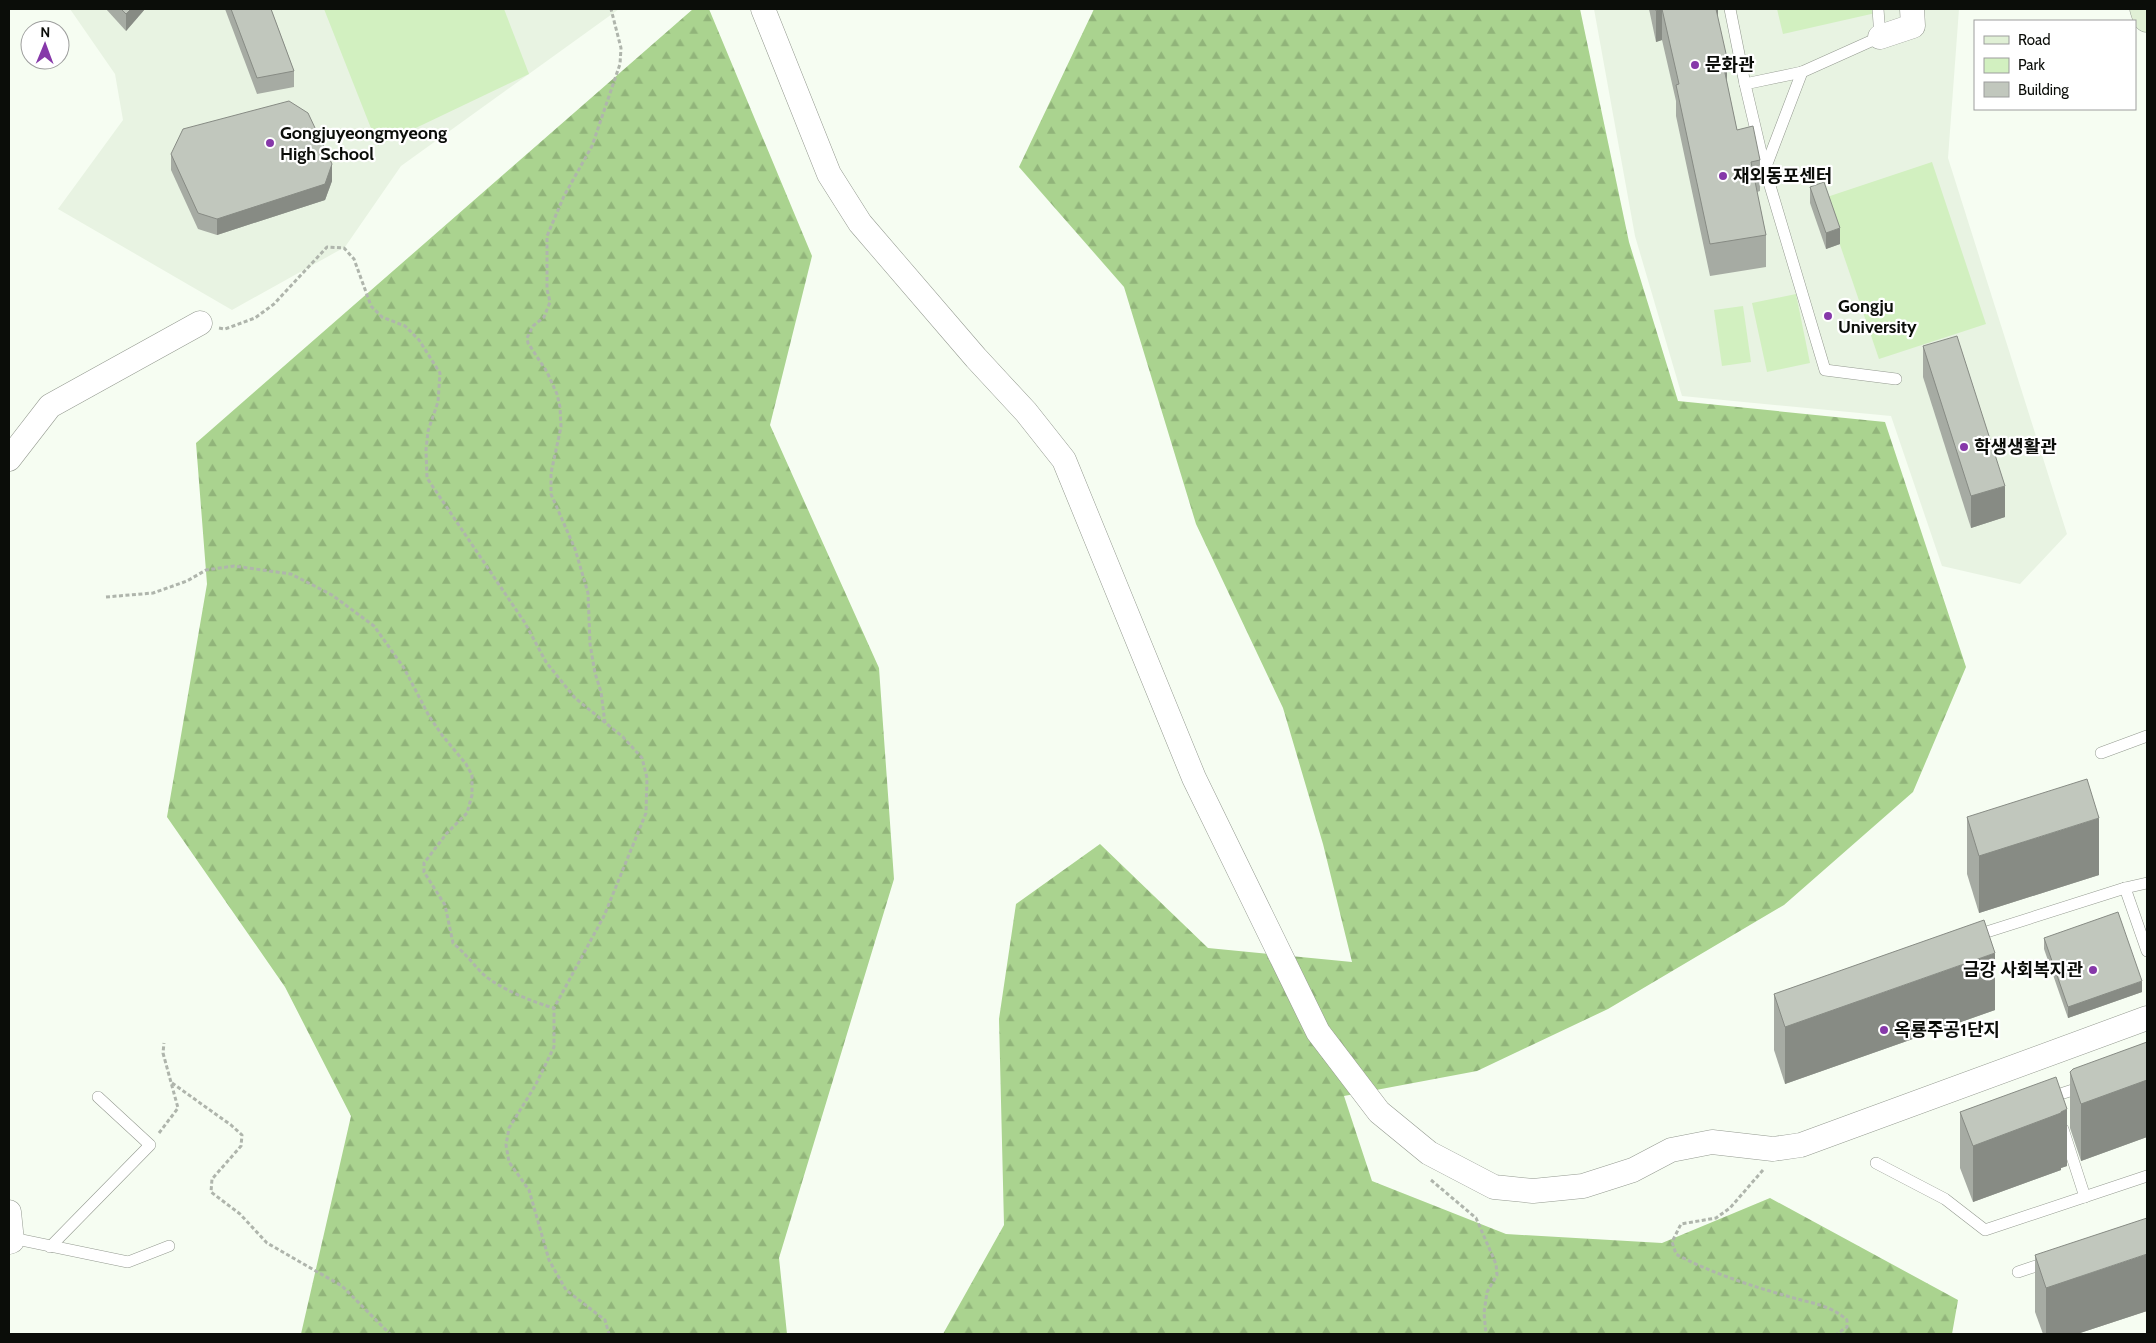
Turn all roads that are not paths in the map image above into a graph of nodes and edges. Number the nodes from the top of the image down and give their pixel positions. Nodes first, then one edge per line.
1 (763, 9) edge
2 (1730, 9) edge
3 (1878, 9) edge
4 (1912, 9) edge
5 (2144, 9) edge
6 (2147, 18) edge
7 (1880, 37) junction
8 (1802, 72) junction
9 (1745, 84) junction
10 (1765, 169) junction
11 (200, 323) road end
12 (1896, 379) dead end
13 (9, 459) edge
14 (2147, 736) edge
15 (2101, 752) dead end
16 (2147, 884) edge
17 (2125, 888) junction
18 (1966, 938) edge
19 (2147, 951) edge
20 (2147, 1018) edge
21 (2099, 1081) edge
22 (98, 1097) dead end
23 (2034, 1103) edge
24 (2055, 1106) junction
25 (1876, 1163) dead end
26 (2147, 1176) edge
27 (2085, 1196) junction
28 (9, 1212) edge
29 (10, 1240) edge
30 (169, 1246) dead end
31 (50, 1247) junction
32 (2055, 1260) edge
33 (2018, 1272) dead end

1 - 20 street
2 - 9 lane
3 - 7 lane
4 - 7 street
5 - 6 main road
7 - 8 lane
8 - 9 lane
8 - 10 lane
9 - 10 lane
10 - 12 lane
11 - 13 street
14 - 15 lane
16 - 17 lane
17 - 18 lane
17 - 19 lane
21 - 24 lane
22 - 31 lane
23 - 24 lane
24 - 27 lane
25 - 27 lane
26 - 27 lane
28 - 29 street
29 - 31 lane
30 - 31 lane
32 - 33 lane

